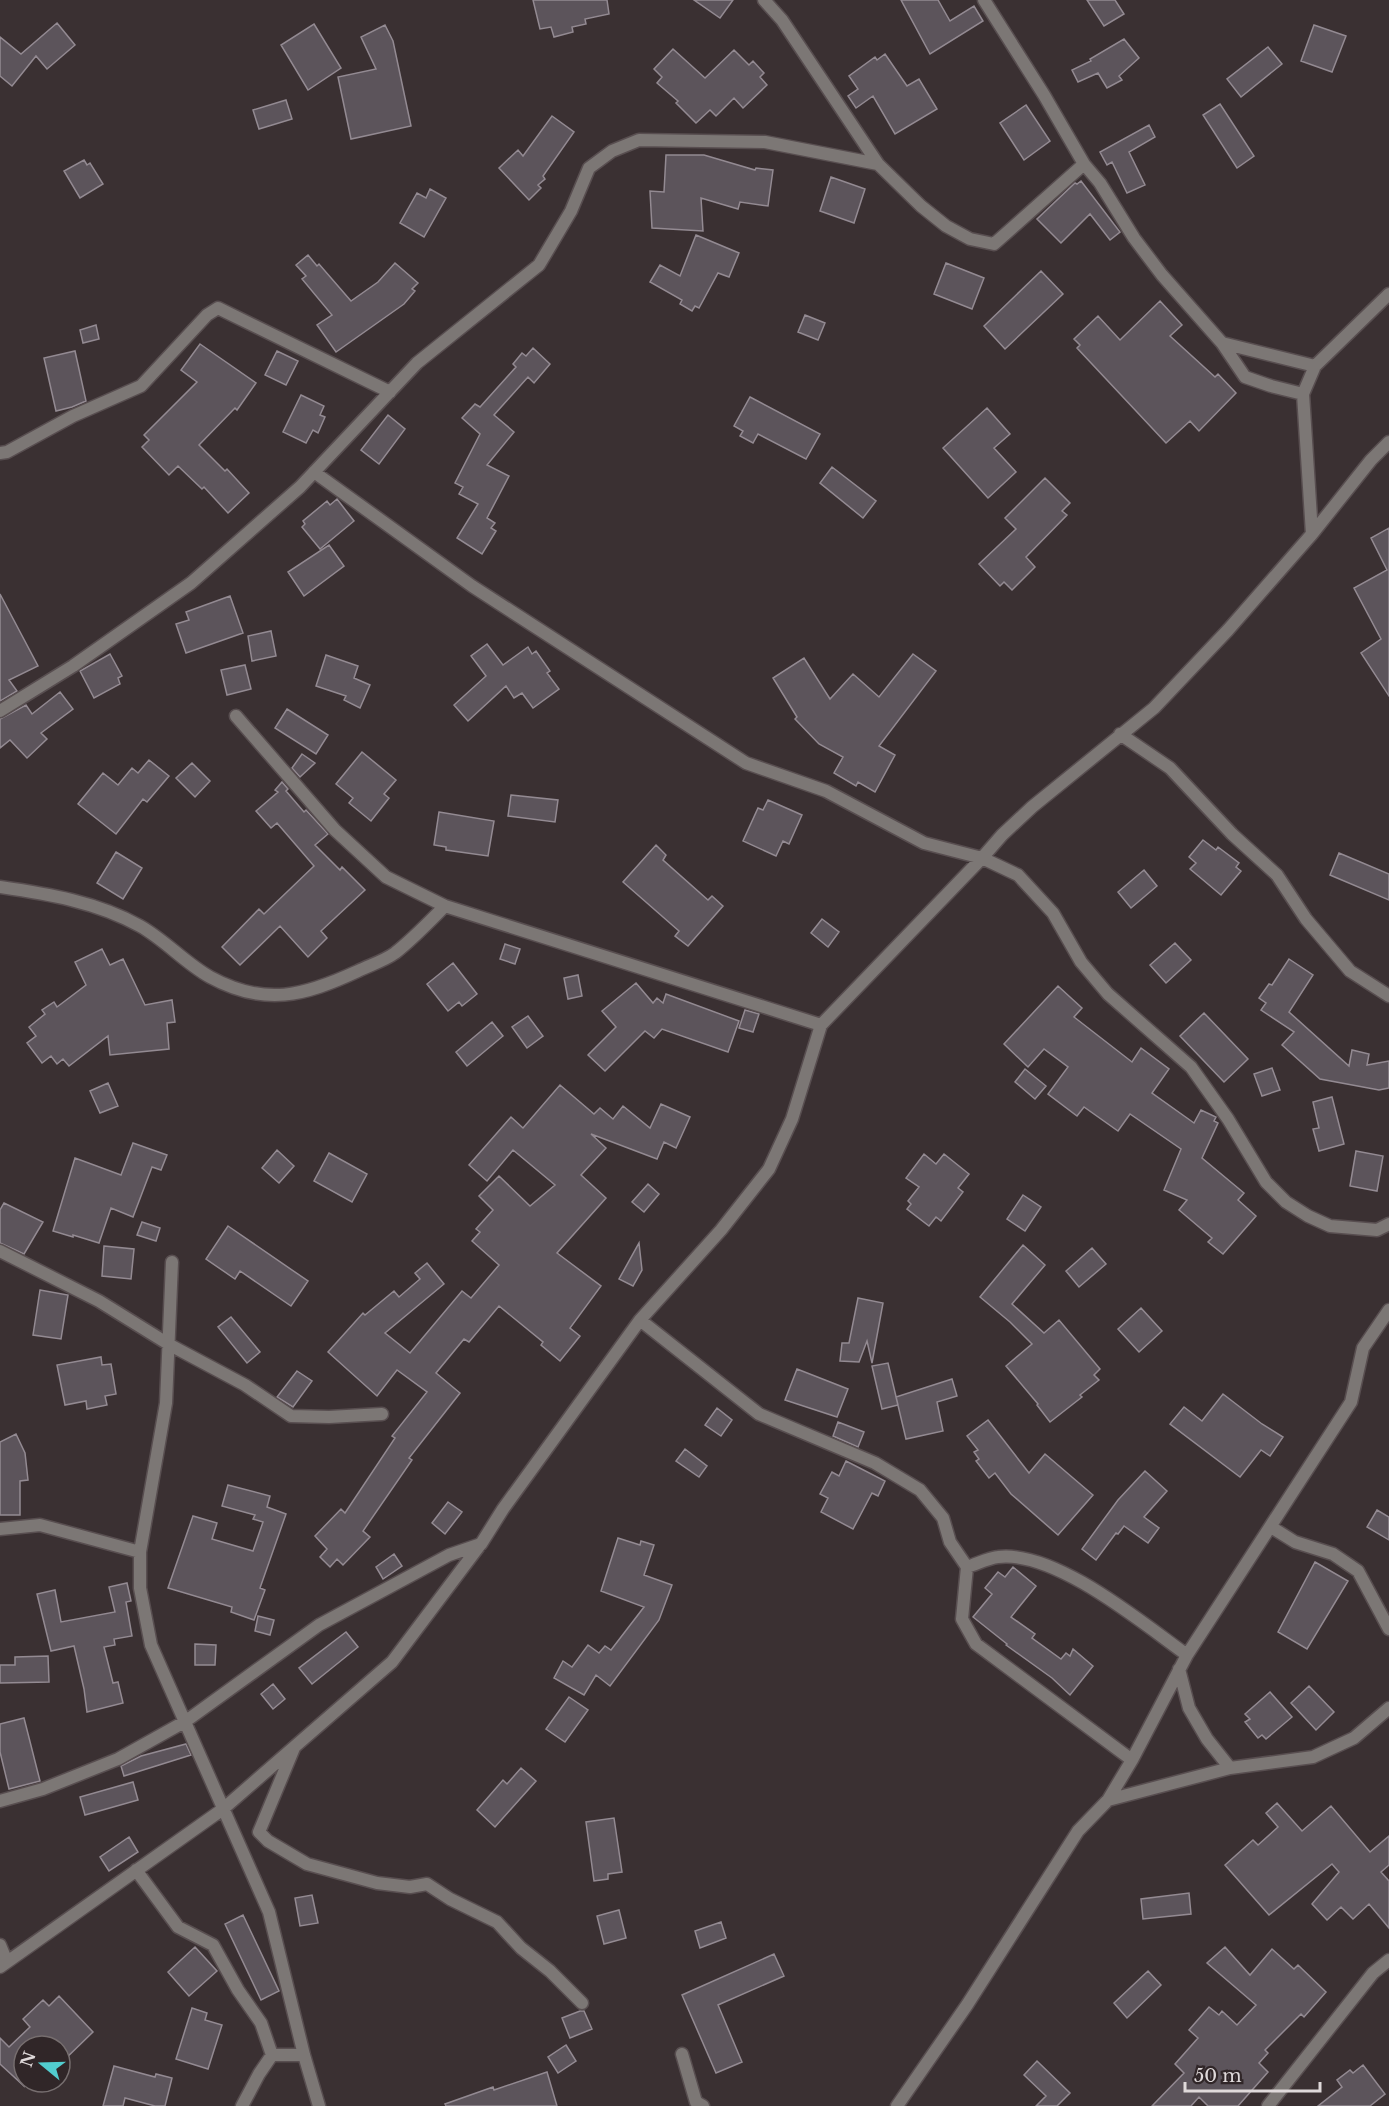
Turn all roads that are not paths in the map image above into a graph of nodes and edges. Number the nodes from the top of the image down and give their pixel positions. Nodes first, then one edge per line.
1 (764, 0) edge
2 (984, 0) edge
3 (878, 164) junction
4 (1084, 164) junction
5 (1389, 294) edge
6 (1222, 344) junction
7 (1315, 366) junction
8 (390, 392) junction
9 (1303, 394) junction
10 (1389, 442) edge
11 (0, 453) edge
12 (314, 472) junction
13 (1312, 534) junction
14 (0, 711) edge
15 (236, 716) dead end
16 (1120, 734) junction
17 (982, 858) junction
18 (0, 887) edge
19 (445, 906) junction
20 (1389, 996) edge
21 (821, 1025) junction
22 (1389, 1224) edge
23 (1377, 1230) junction
24 (1389, 1238) edge
25 (0, 1251) edge
26 (172, 1262) dead end
27 (1389, 1310) edge
28 (640, 1320) junction
29 (170, 1345) junction
30 (382, 1413) dead end
31 (1271, 1527) junction
32 (0, 1529) edge
33 (481, 1544) junction
34 (140, 1552) junction
35 (967, 1567) junction
36 (1389, 1629) edge
37 (1187, 1655) junction
38 (1179, 1669) junction
39 (1389, 1708) edge
40 (186, 1721) junction
41 (296, 1744) junction
42 (1132, 1760) junction
43 (1230, 1768) junction
44 (1108, 1800) junction
45 (0, 1801) edge
46 (223, 1809) junction
47 (136, 1870) junction
48 (0, 1945) edge
49 (1389, 1960) edge
50 (4, 1964) edge
51 (582, 2003) dead end
52 (682, 2054) dead end
53 (272, 2055) junction
54 (304, 2055) junction
55 (242, 2106) edge
56 (319, 2106) edge
57 (703, 2106) edge
58 (897, 2106) edge
59 (1268, 2106) edge

1 - 3 street
2 - 4 street
3 - 4 street
3 - 8 street
4 - 6 street
5 - 7 street
6 - 7 street
6 - 9 street
7 - 9 street
8 - 11 street
8 - 12 street
9 - 13 street
10 - 13 street
12 - 14 street
12 - 17 street
13 - 16 street
15 - 19 street
16 - 17 street
16 - 20 street
17 - 21 street
17 - 23 street
18 - 19 street
19 - 21 street
21 - 28 street
22 - 23 street
23 - 24 street
25 - 29 street
26 - 29 street
27 - 31 street
28 - 33 street
28 - 35 street
29 - 30 street
29 - 34 street
31 - 36 street
31 - 37 street
32 - 34 street
33 - 40 street
33 - 41 street
34 - 40 street
35 - 37 street
35 - 42 street
37 - 38 street
38 - 42 street
38 - 43 street
39 - 43 street
40 - 45 street
40 - 46 street
41 - 46 street
41 - 51 street
42 - 44 street
43 - 44 street
44 - 58 street
46 - 47 street
46 - 54 street
47 - 50 street
47 - 53 street
48 - 50 street
49 - 59 street
52 - 57 street
53 - 54 street
53 - 55 street
54 - 56 street

